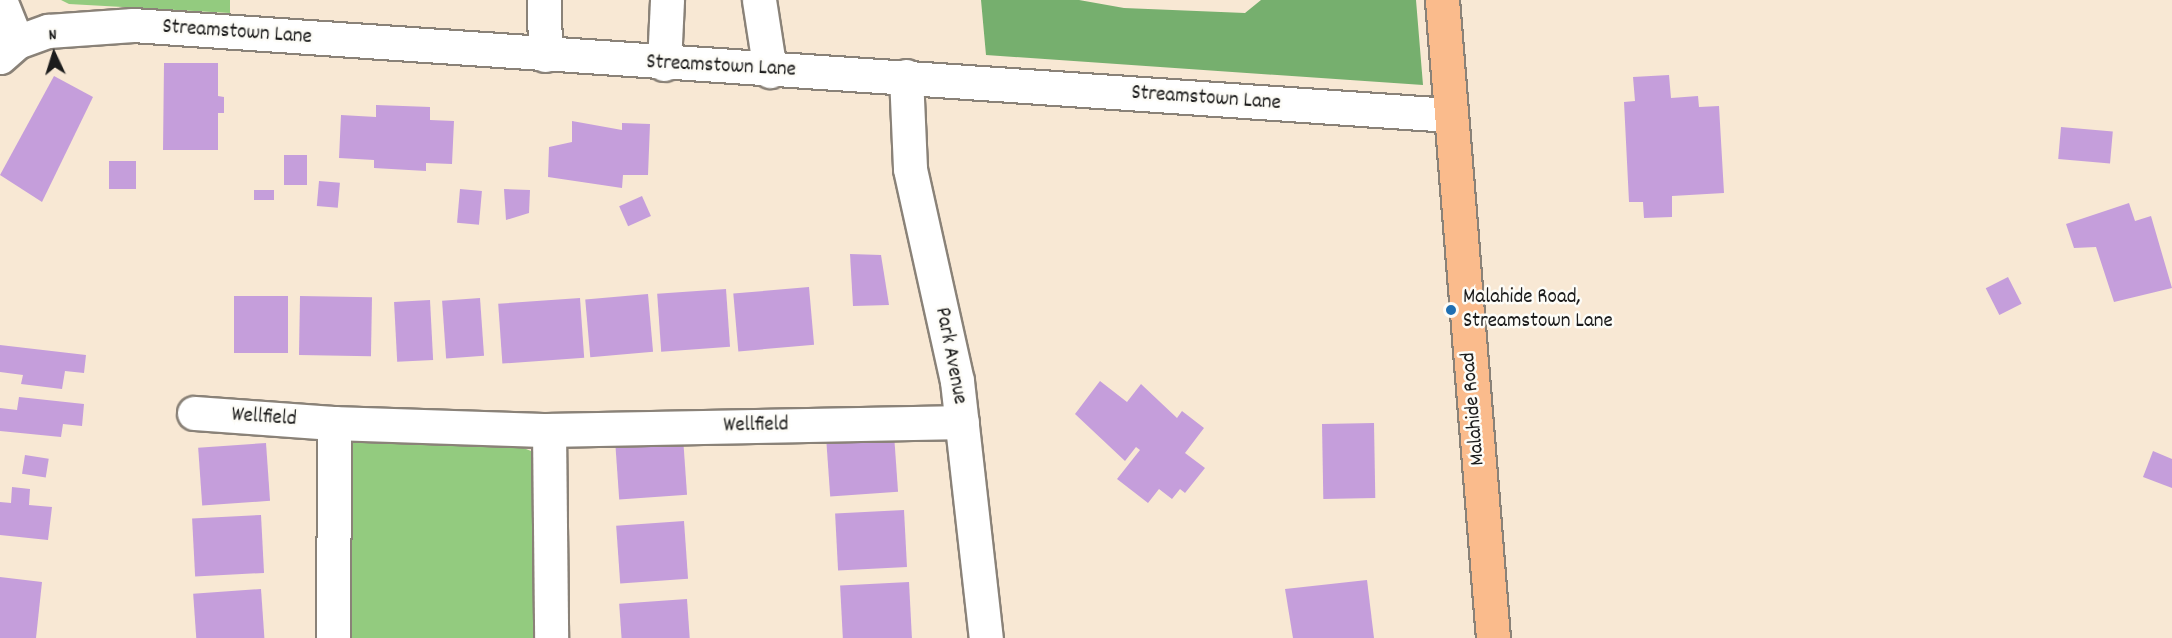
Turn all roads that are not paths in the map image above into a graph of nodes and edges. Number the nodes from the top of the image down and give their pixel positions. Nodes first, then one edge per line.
1 (0, 0) edge
2 (544, 0) edge
3 (667, 0) edge
4 (759, 0) edge
5 (1442, 0) edge
6 (9, 50) edge
7 (544, 55) junction
8 (664, 64) junction
9 (770, 71) junction
10 (906, 76) junction
11 (1451, 115) junction
12 (194, 413) dead end
13 (962, 422) junction
14 (334, 423) junction
15 (549, 430) junction
16 (333, 638) edge
17 (551, 638) edge
18 (986, 638) edge
19 (1492, 638) edge

1 - 6 street
2 - 7 street
3 - 8 street
4 - 9 street
5 - 11 main road, Malahide Road
6 - 7 street, Streamstown Lane
7 - 8 street, Streamstown Lane
8 - 9 street, Streamstown Lane
9 - 10 street, Streamstown Lane
10 - 11 street, Streamstown Lane
10 - 13 street, Park Avenue
11 - 19 main road, Malahide Road
12 - 14 street, Wellfield
13 - 15 street, Wellfield
13 - 18 street, Park Avenue
14 - 15 street, Wellfield
14 - 16 street
15 - 17 street

